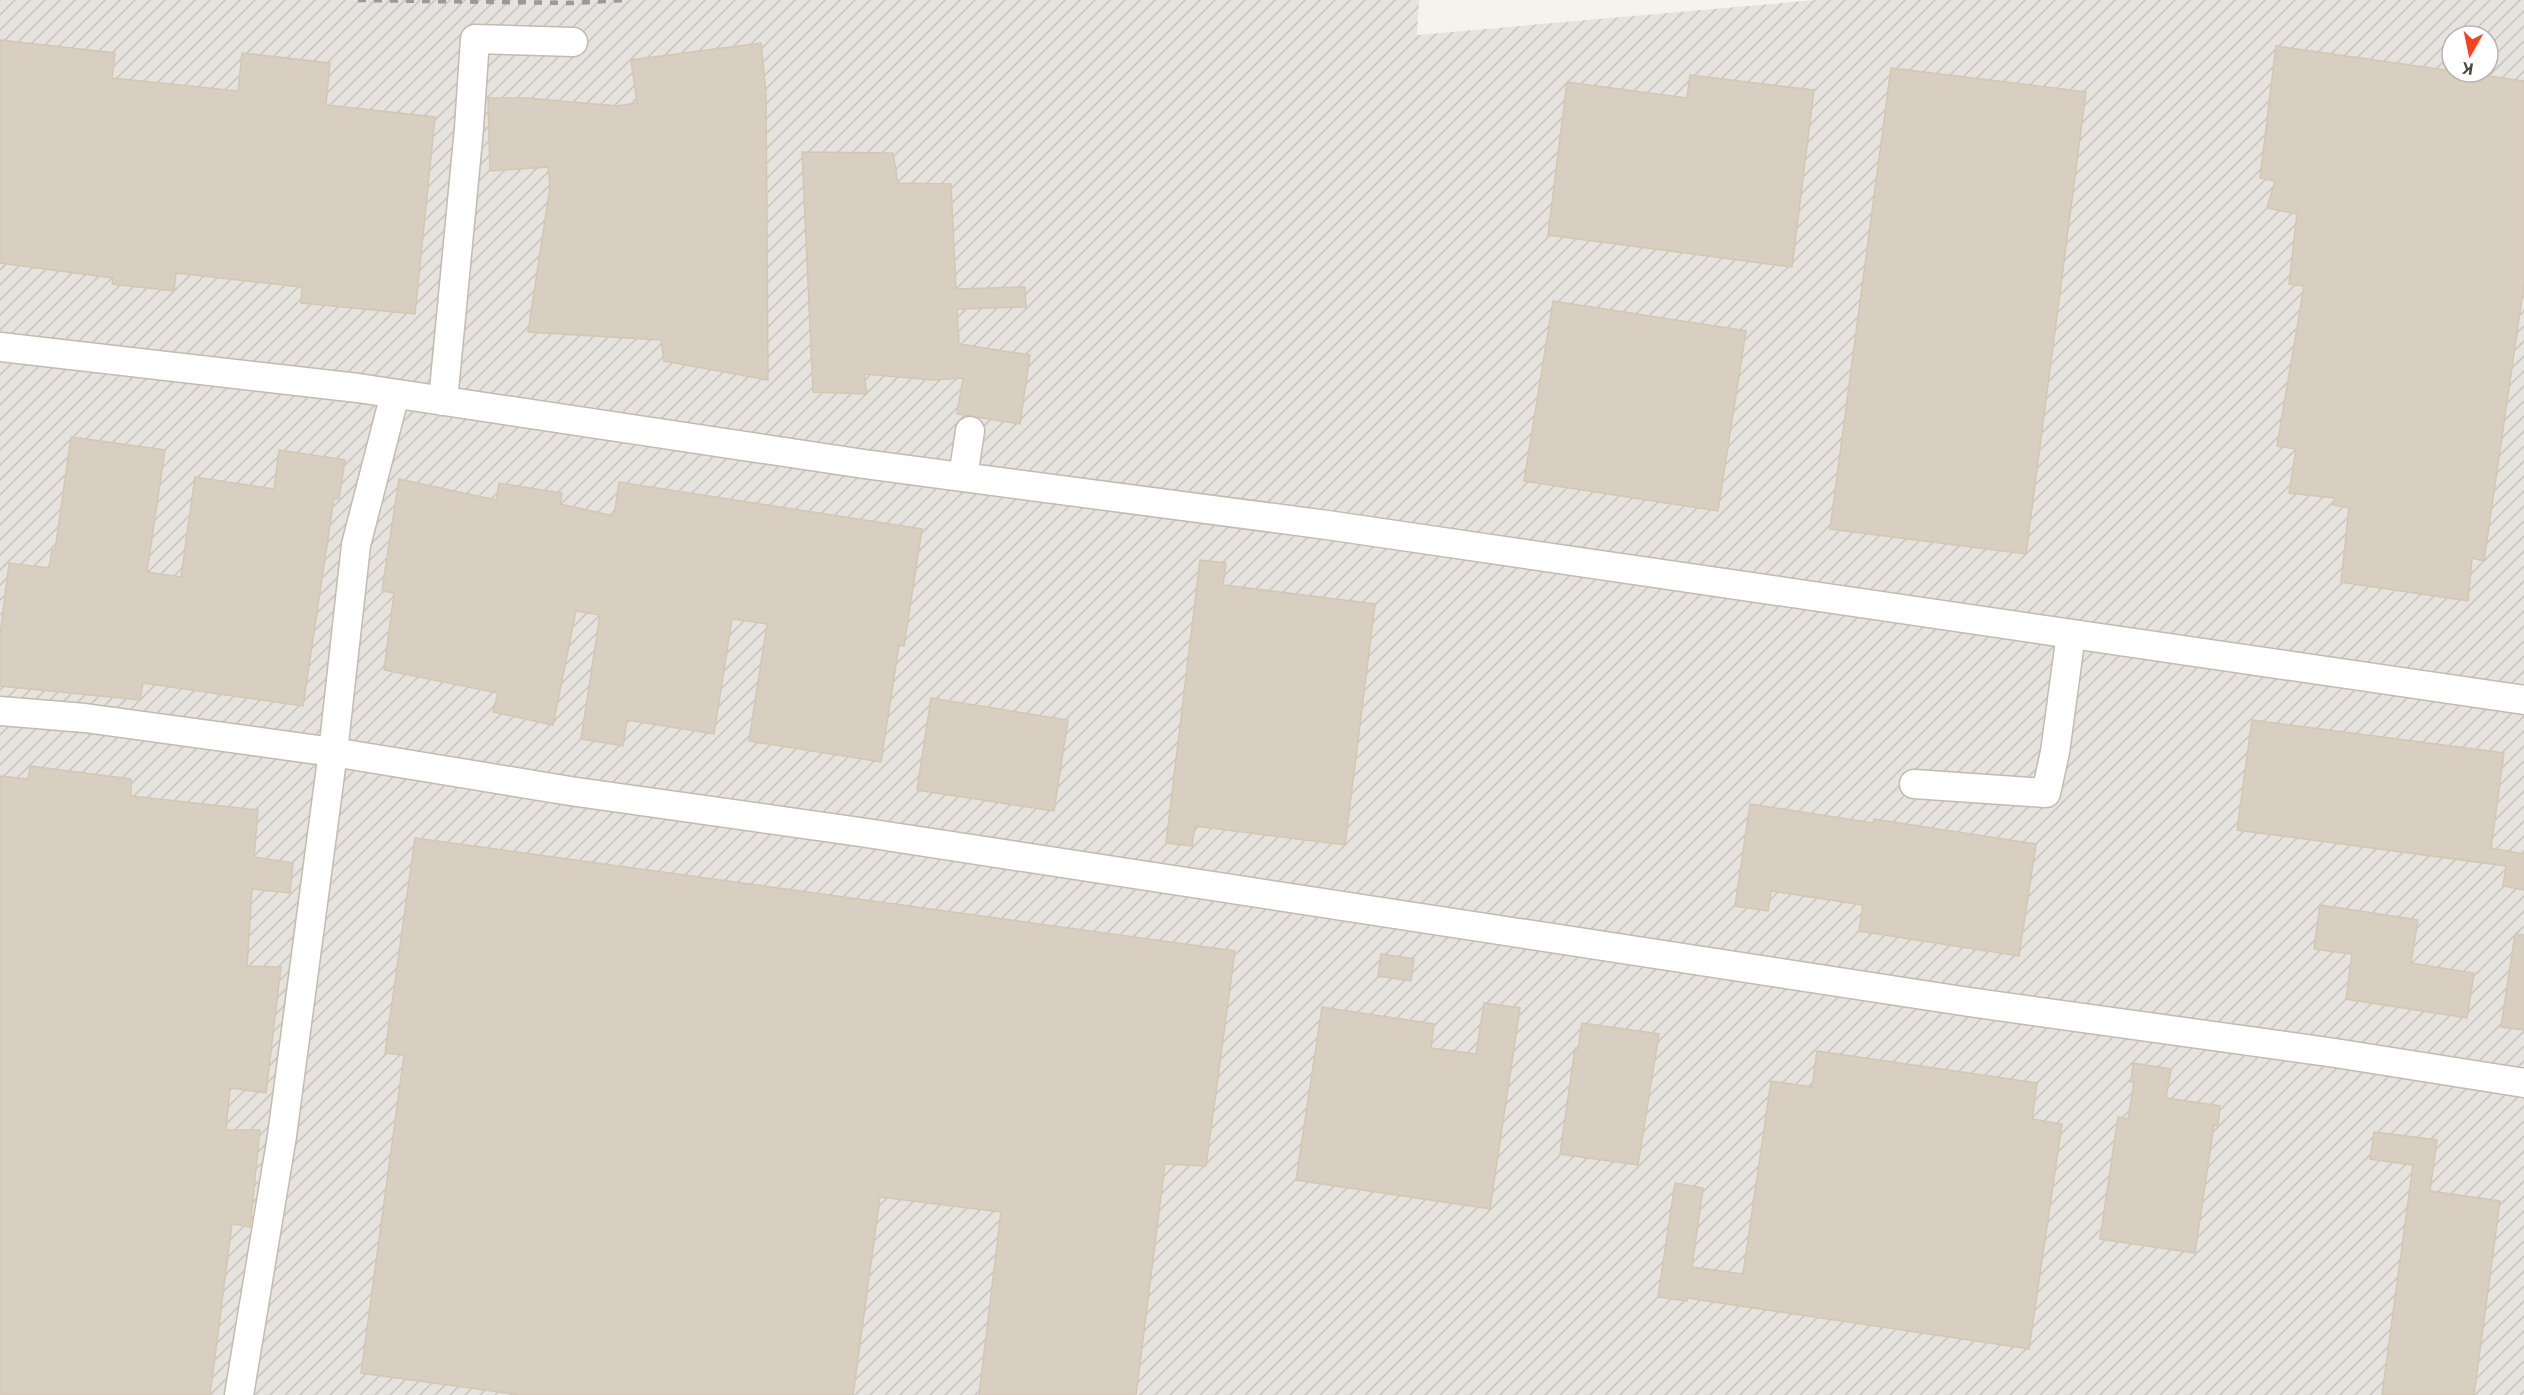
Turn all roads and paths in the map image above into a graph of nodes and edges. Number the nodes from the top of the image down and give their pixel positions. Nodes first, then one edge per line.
1 (573, 42) dead end
2 (0, 347) edge
3 (395, 394) junction
4 (443, 401) junction
5 (970, 431) dead end
6 (963, 477) junction
7 (2071, 634) junction
8 (2524, 700) edge
9 (0, 711) edge
10 (333, 752) junction
11 (1914, 784) dead end
12 (2524, 1083) edge
13 (239, 1395) edge

1 - 4 street
2 - 3 street
3 - 4 street
3 - 10 street
4 - 6 street
5 - 6 street
6 - 7 street
7 - 8 street
7 - 11 street
9 - 10 street
10 - 12 street
10 - 13 street

